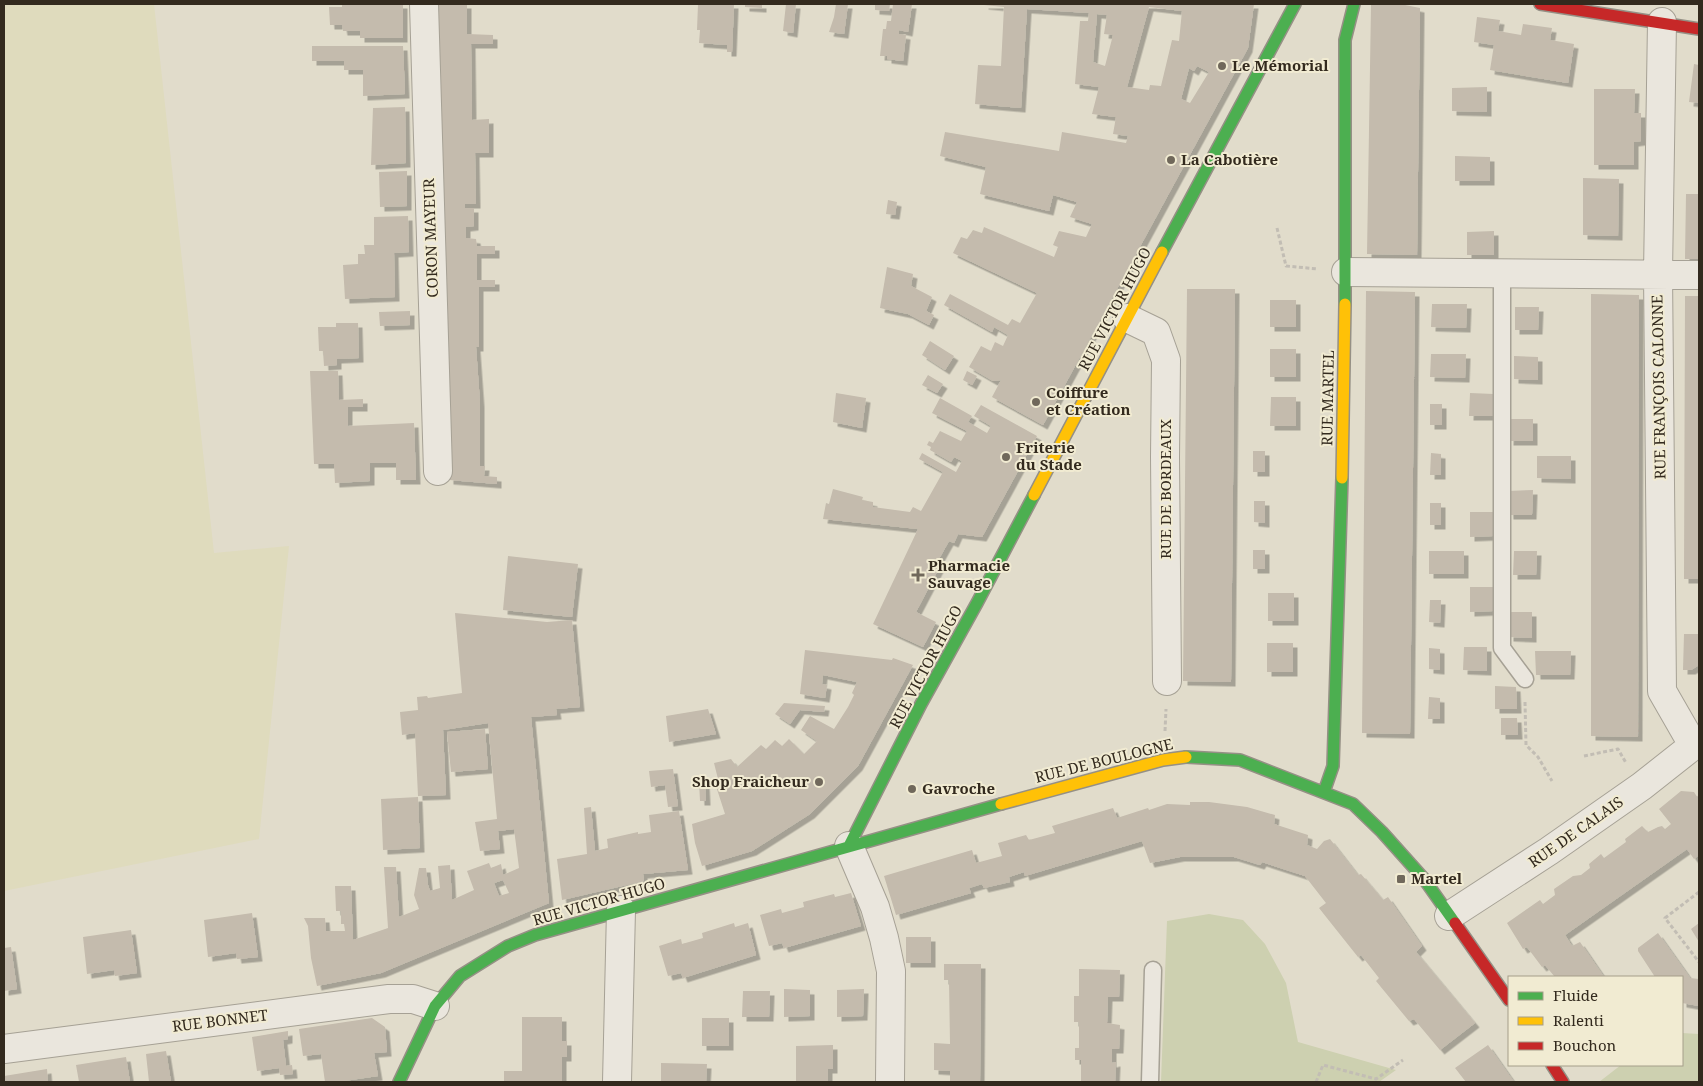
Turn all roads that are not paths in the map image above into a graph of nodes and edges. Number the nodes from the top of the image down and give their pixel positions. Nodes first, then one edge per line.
1 (424, 4) edge
2 (1295, 4) edge
3 (1354, 4) edge
4 (1540, 4) edge
5 (1662, 22) junction
6 (1699, 29) edge
7 (1346, 272) junction
8 (1502, 272) junction
9 (1658, 274) junction
10 (1699, 274) edge
11 (1127, 318) junction
12 (438, 471) dead end
13 (1525, 679) road end
14 (1167, 681) road end
15 (1696, 743) edge
16 (1324, 792) junction
17 (849, 846) junction
18 (621, 910) junction
19 (1449, 916) junction
20 (1153, 970) dead end
21 (1508, 999) edge
22 (434, 1006) junction
23 (4, 1049) edge
24 (1553, 1066) edge
25 (400, 1082) edge
26 (617, 1082) edge
27 (890, 1082) edge
28 (1150, 1082) edge
29 (1563, 1082) edge

1 - 12 street, CORON MAYEUR
2 - 11 street, RUE VICTOR HUGO
3 - 7 street, RUE MARTEL
4 - 5 street
5 - 6 street
5 - 9 street, RUE FRANÇOIS CALONNE
7 - 8 street
7 - 16 street, RUE MARTEL
8 - 9 street
8 - 13 lane
9 - 10 street
9 - 15 street, RUE FRANÇOIS CALONNE
11 - 14 street, RUE DE BORDEAUX
11 - 17 street, RUE VICTOR HUGO
15 - 19 street, RUE DE CALAIS
16 - 17 street, RUE DE BOULOGNE
16 - 19 street, RUE DE BOULOGNE
17 - 18 street, RUE VICTOR HUGO
17 - 27 street
18 - 22 street, RUE VICTOR HUGO
18 - 26 street
19 - 21 street, RUE DE BOULOGNE
20 - 28 lane
22 - 23 street, RUE BONNET
22 - 25 street, RUE VICTOR HUGO
24 - 29 street

